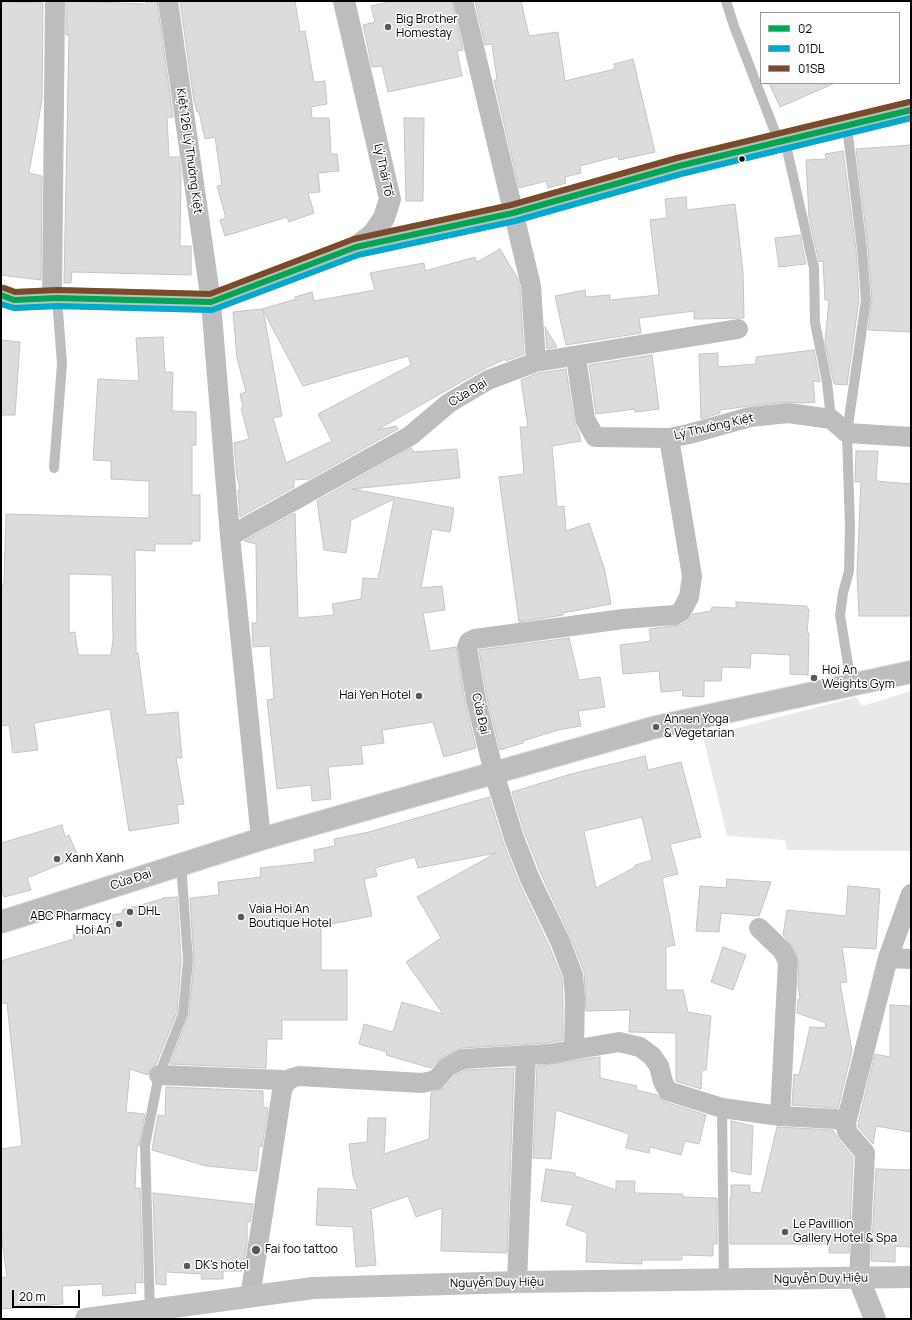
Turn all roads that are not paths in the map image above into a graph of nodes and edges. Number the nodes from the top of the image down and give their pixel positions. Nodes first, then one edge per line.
1 (55, 1) edge
2 (168, 1) edge
3 (344, 1) edge
4 (464, 1) edge
5 (726, 1) edge
6 (911, 110) edge
7 (847, 127) junction
8 (782, 142) junction
9 (512, 213) junction
10 (356, 247) junction
11 (1, 295) edge
12 (54, 298) junction
13 (211, 302) junction
14 (738, 329) dead end
15 (576, 357) junction
16 (536, 362) junction
17 (831, 419) junction
18 (847, 433) junction
19 (911, 436) edge
20 (669, 438) junction
21 (54, 468) dead end
22 (230, 536) junction
23 (911, 672) edge
24 (852, 683) junction
25 (494, 773) junction
26 (262, 839) junction
27 (181, 864) junction
28 (911, 894) edge
29 (1, 922) edge
30 (759, 928) dead end
31 (888, 958) junction
32 (911, 959) edge
33 (574, 1049) junction
34 (526, 1055) junction
35 (159, 1075) junction
36 (285, 1083) junction
37 (722, 1108) junction
38 (780, 1116) junction
39 (846, 1123) junction
40 (911, 1277) edge
41 (859, 1278) junction
42 (724, 1281) junction
43 (517, 1282) junction
44 (250, 1297) junction
45 (150, 1311) junction
46 (86, 1319) edge
47 (875, 1319) edge

1 - 12 street
2 - 13 street, Kiệt 126 Lý Thường Kiệt
3 - 10 street, Lý Thái Tổ
4 - 9 street
5 - 8 lane
6 - 7 street
7 - 8 street
7 - 18 lane
8 - 9 street
8 - 17 lane
9 - 10 street
9 - 16 street
10 - 13 street, Lý Thái Tổ
11 - 12 main road
12 - 13 main road
12 - 21 lane
13 - 22 street
14 - 15 street, Cửa Đại
15 - 16 street, Cửa Đại
15 - 20 street, Lý Thường Kiệt
16 - 22 street, Cửa Đại
17 - 18 street
17 - 20 street, Lý Thường Kiệt
18 - 19 street
18 - 24 lane
20 - 25 street, Cửa Đại
22 - 26 street
23 - 24 street, Cửa Đại
24 - 25 street, Cửa Đại
25 - 26 street, Cửa Đại
25 - 33 street
26 - 27 street, Cửa Đại
27 - 29 street, Cửa Đại
27 - 35 lane
28 - 31 street
30 - 38 street
31 - 32 street
31 - 39 street
33 - 34 street
33 - 37 street
34 - 36 street
34 - 43 street
35 - 36 street
35 - 45 lane
36 - 44 street
37 - 38 street
37 - 42 lane
38 - 39 street
39 - 41 street
40 - 41 main road, Nguyễn Duy Hiệu
41 - 42 main road, Nguyễn Duy Hiệu
41 - 47 street
42 - 43 main road, Nguyễn Duy Hiệu
43 - 44 main road, Nguyễn Duy Hiệu
44 - 45 main road, Nguyễn Duy Hiệu
45 - 46 main road, Nguyễn Duy Hiệu

